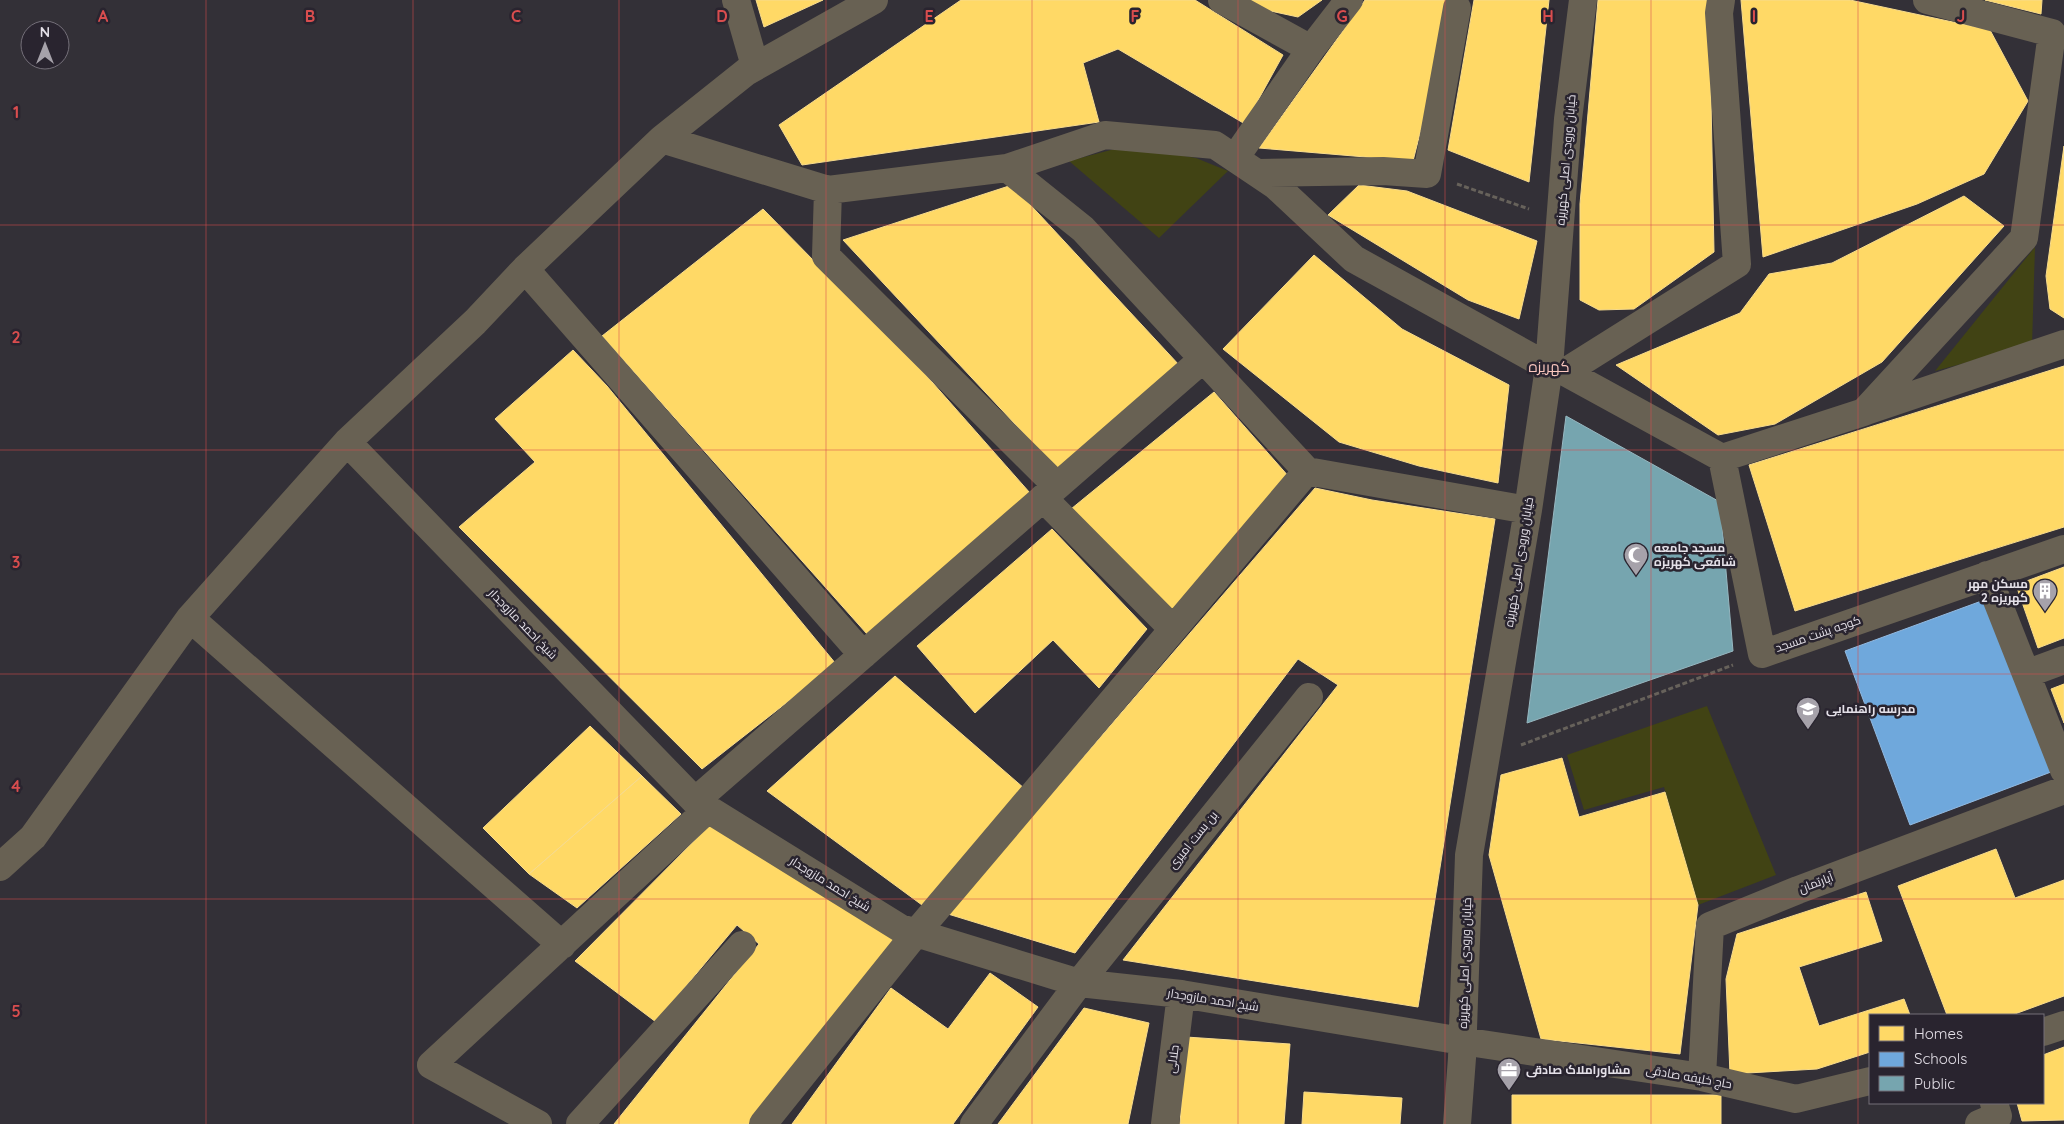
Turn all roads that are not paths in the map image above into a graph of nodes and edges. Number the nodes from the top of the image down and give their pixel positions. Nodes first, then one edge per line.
1 (736, 0) edge
2 (874, 0) edge
3 (1222, 0) edge
4 (1349, 0) edge
5 (1584, 0) edge
6 (1721, 0) edge
7 (1927, 0) edge
8 (1457, 8) dead end
9 (2058, 33) edge
10 (1311, 50) junction
11 (755, 66) junction
12 (662, 139) junction
13 (1235, 158) junction
14 (1007, 168) junction
15 (1258, 173) junction
16 (828, 190) junction
17 (525, 269) junction
18 (2064, 344) edge
19 (1203, 359) junction
20 (1557, 369) junction
21 (1864, 412) junction
22 (347, 442) junction
23 (1722, 458) junction
24 (1308, 471) junction
25 (1050, 492) junction
26 (1528, 510) junction
27 (2064, 549) edge
28 (1987, 575) junction
29 (190, 618) junction
30 (1173, 629) junction
31 (863, 655) junction
32 (2064, 660) edge
33 (2026, 674) junction
34 (1310, 697) dead end
35 (2064, 770) edge
36 (2064, 790) edge
37 (702, 805) junction
38 (0, 867) edge
39 (916, 933) junction
40 (562, 945) junction
41 (742, 945) dead end
42 (1079, 983) junction
43 (1180, 994) junction
44 (2064, 1025) edge
45 (2044, 1032) edge
46 (1462, 1041) junction
47 (1702, 1077) junction
48 (1869, 1081) edge
49 (1994, 1104) edge
50 (538, 1124) edge
51 (580, 1124) edge
52 (764, 1124) edge
53 (974, 1124) edge
54 (1165, 1124) edge
55 (1457, 1124) edge
56 (1979, 1124) edge

1 - 11 street
2 - 11 street
3 - 10 street
4 - 10 street
5 - 20 street, خیابان ورودی اصلی کهریزه
6 - 20 street
7 - 9 street
8 - 15 street
9 - 21 street
10 - 13 street
11 - 12 street
12 - 16 street
12 - 17 street
13 - 14 street
13 - 15 street
14 - 16 street
14 - 19 street
15 - 20 street
16 - 25 street
17 - 22 street
17 - 31 street
18 - 21 street
19 - 24 street
19 - 25 street
20 - 23 street
20 - 26 street, خیابان ورودی اصلی کهریزه
21 - 23 street
22 - 29 street
22 - 37 street, شیخ احمد مازوجدار
23 - 28 street, کوچه پشت مسجد
24 - 26 street
24 - 30 street
25 - 30 street
25 - 31 street
26 - 46 street, خیابان ورودی اصلی کهریزه
27 - 28 street, کوچه پشت مسجد
28 - 33 street
29 - 38 street
29 - 40 street
30 - 39 street
31 - 37 street
32 - 33 street
33 - 35 street
34 - 42 street, بن بست امیری
36 - 47 street, آپارتمان
37 - 39 street, شیخ احمد مازوجدار
37 - 40 street
39 - 42 street, شیخ احمد مازوجدار
39 - 52 street
40 - 50 street
41 - 51 street
42 - 43 street, شیخ احمد مازوجدار
42 - 53 street, بن بست امیری
43 - 46 street, شیخ احمد مازوجدار
43 - 54 street, جلالی
44 - 45 street
46 - 47 street, حاج خلیفه صادقی
46 - 55 street, خیابان ورودی اصلی کهریزه
47 - 48 street, حاج خلیفه صادقی
49 - 56 street

